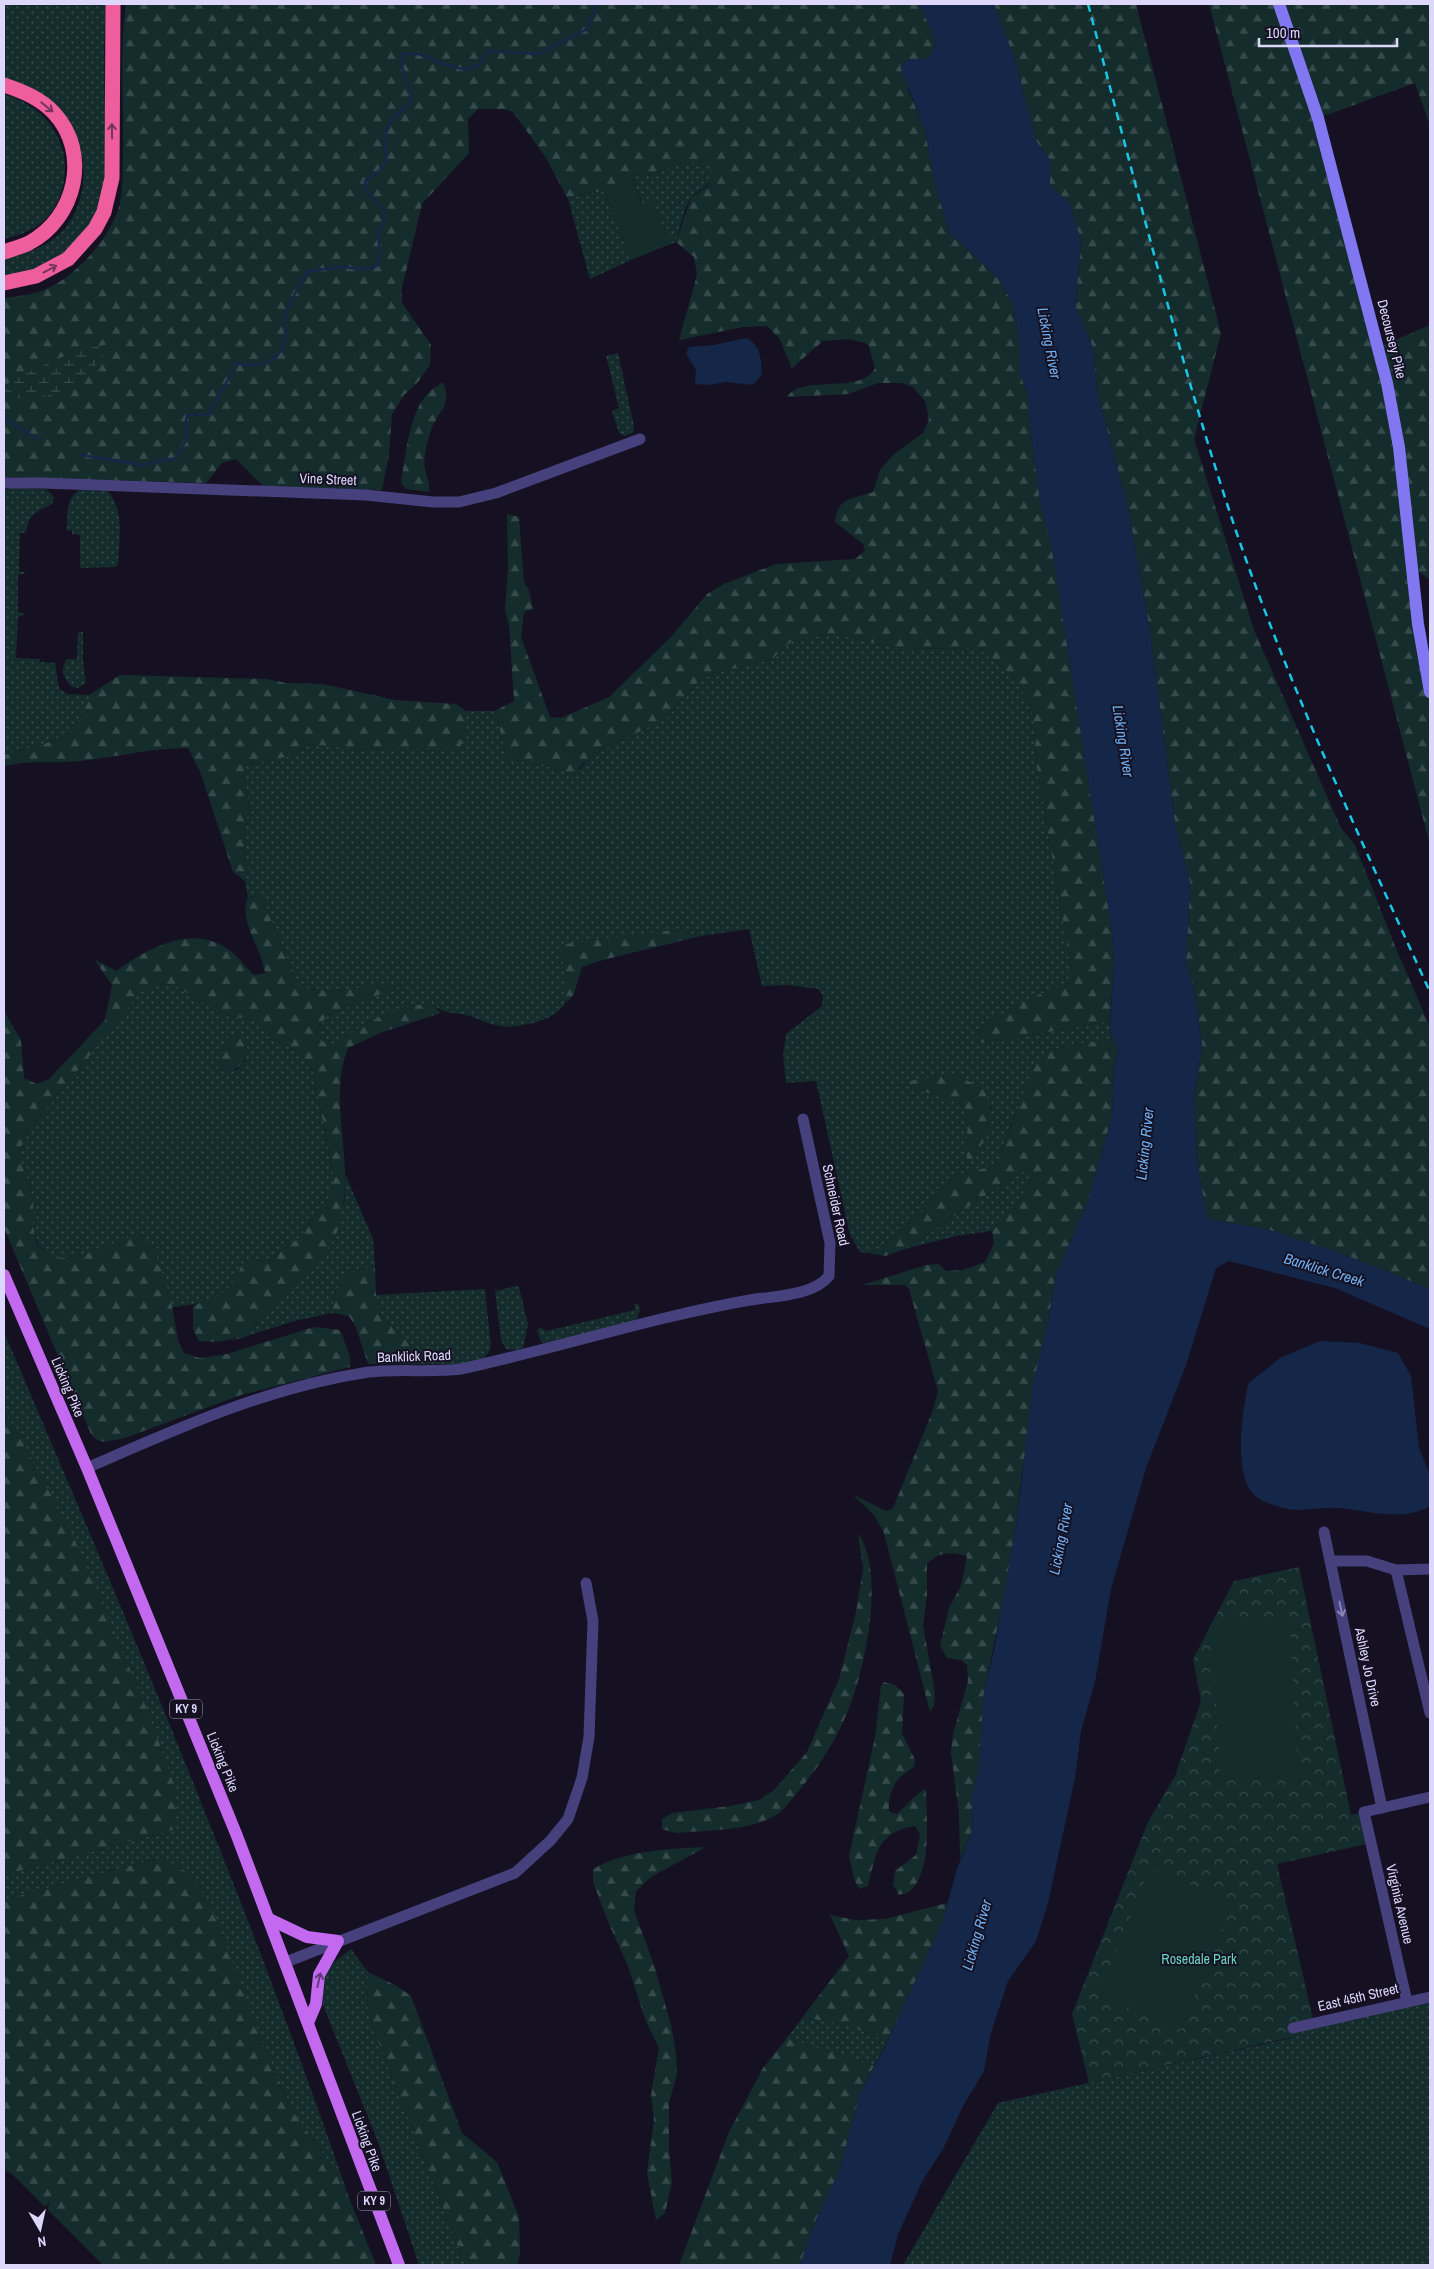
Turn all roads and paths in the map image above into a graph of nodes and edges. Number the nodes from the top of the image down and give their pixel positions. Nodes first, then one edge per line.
1 (113, 4) edge
2 (1280, 4) edge
3 (4, 85) edge
4 (4, 251) edge
5 (4, 283) edge
6 (640, 439) dead end
7 (4, 483) edge
8 (1430, 692) edge
9 (802, 1119) dead end
10 (4, 1276) edge
11 (781, 1295) joint
12 (87, 1468) junction
13 (1324, 1532) dead end
14 (1330, 1561) junction
15 (1430, 1569) edge
16 (1396, 1570) junction
17 (586, 1583) dead end
18 (1430, 1712) edge
19 (1430, 1797) edge
20 (1382, 1808) junction
21 (269, 1920) junction
22 (338, 1941) junction
23 (286, 1962) junction
24 (1430, 1997) edge
25 (1407, 2002) junction
26 (308, 2023) junction
27 (1293, 2028) dead end
28 (399, 2265) edge

5 -> 1 highway
2 - 8 main road, Decoursey Pike
3 -> 4 highway
6 - 7 street, Vine Street
9 - 11 street, Schneider Road
10 - 12 main road, Licking Pike / KY 9
11 - 12 street, Banklick Road
12 - 21 main road, Licking Pike / KY 9
13 - 14 street, Ashley Jo Drive
14 - 16 street
14 -> 20 street, Ashley Jo Drive
15 - 16 street
16 - 18 street
17 - 22 street
19 - 20 street
20 - 25 street, Virginia Avenue
21 - 22 main road
21 - 23 main road, Licking Pike / KY 9
22 - 23 street
26 -> 22 main road
23 - 26 main road, Licking Pike / KY 9
24 - 25 street, East 45th Street
25 - 27 street, East 45th Street
26 - 28 main road, Licking Pike / KY 9

